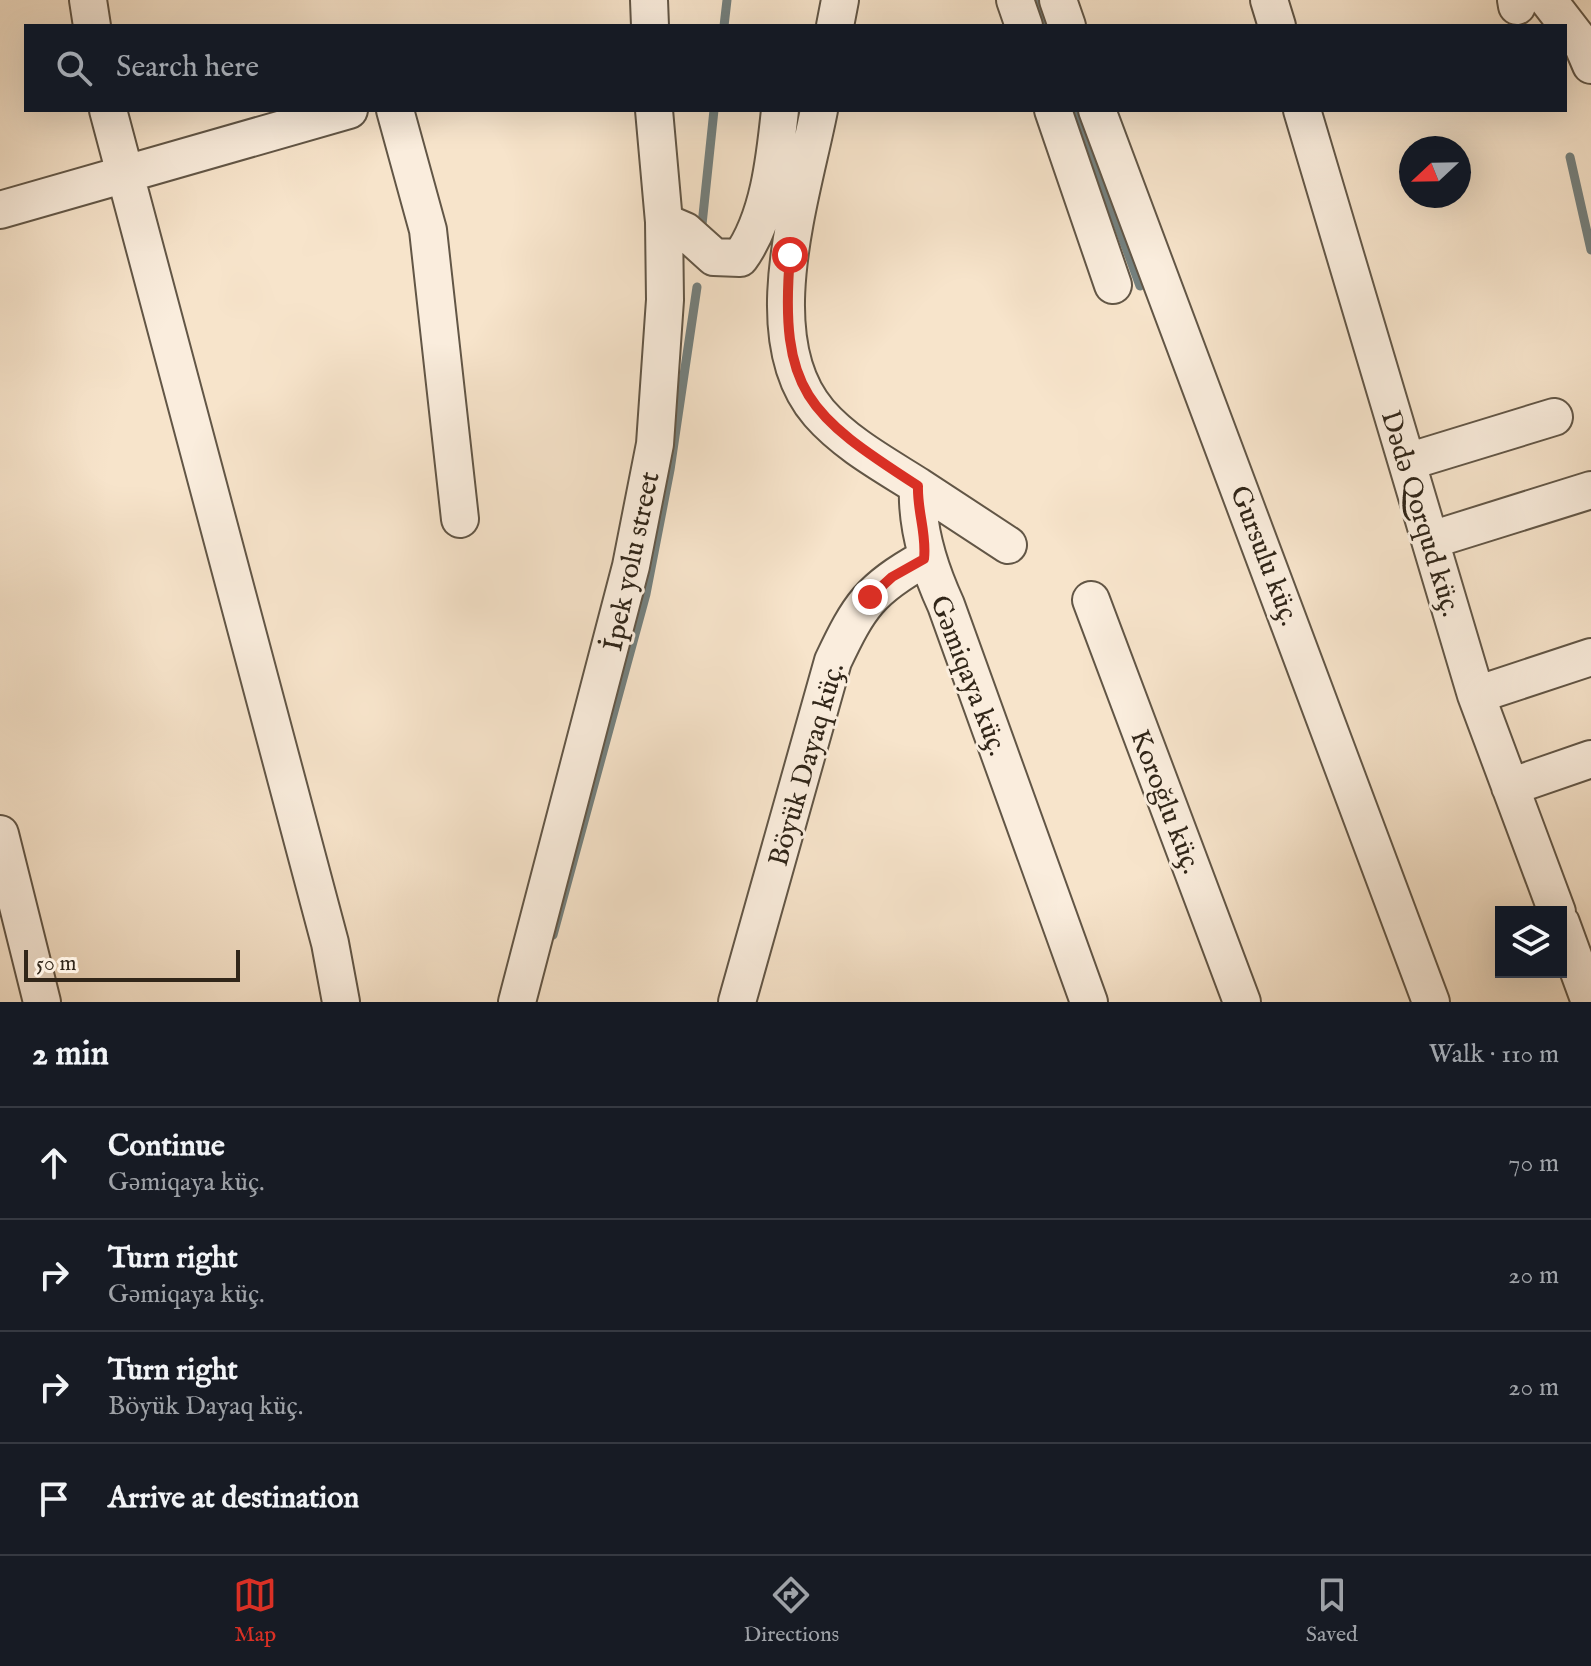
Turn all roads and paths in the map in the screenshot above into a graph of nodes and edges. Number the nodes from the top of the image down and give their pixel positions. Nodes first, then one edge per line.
1 (88, 0) edge
2 (649, 0) edge
3 (840, 0) edge
4 (1015, 0) edge
5 (1058, 0) edge
6 (1269, 0) edge
7 (1527, 2) edge
8 (92, 24) edge
9 (650, 24) edge
10 (835, 24) edge
11 (1023, 24) edge
12 (1066, 24) edge
13 (1276, 24) edge
14 (1556, 24) edge
15 (1567, 33) edge
16 (1591, 65) edge
17 (108, 112) edge
18 (342, 112) edge
19 (396, 112) edge
20 (654, 112) edge
21 (780, 112) edge
22 (819, 112) edge
23 (1054, 112) edge
24 (1098, 112) edge
25 (1303, 112) edge
26 (123, 172) junction
27 (0, 210) edge
28 (664, 222) junction
29 (1113, 285) dead end
30 (1554, 417) dead end
31 (1407, 462) junction
32 (918, 486) junction
33 (1591, 490) edge
34 (460, 519) dead end
35 (1431, 540) junction
36 (1008, 545) dead end
37 (924, 559) junction
38 (1091, 600) dead end
39 (1591, 657) edge
40 (1476, 695) junction
41 (1591, 759) edge
42 (1510, 787) junction
43 (0, 834) edge
44 (1555, 906) edge
45 (1567, 934) edge
46 (1584, 966) edge
47 (42, 1002) edge
48 (341, 1002) edge
49 (517, 1002) edge
50 (737, 1002) edge
51 (1089, 1002) edge
52 (1242, 1002) edge
53 (1431, 1002) edge
54 (1590, 1002) edge

1 - 8 street
2 - 9 street
3 - 10 street
4 - 11 street
5 - 12 street
6 - 13 street
7 - 14 street
15 - 16 street
17 - 26 street
18 - 26 street
19 - 34 street
20 - 28 street, İpek yolu street
21 - 28 street
22 - 32 street
23 - 29 street
24 - 53 street, Gursulu küç.
25 - 31 street, Dədə Qorqud küç.
26 - 27 street
26 - 48 street
28 - 49 street, İpek yolu street
30 - 31 street
31 - 35 street, Dədə Qorqud küç.
32 - 36 street
32 - 37 street, Gəmiqaya küç.
33 - 35 street
35 - 40 street, Dədə Qorqud küç.
37 - 50 street, Böyük Dayaq küç.
37 - 51 street, Gəmiqaya küç.
38 - 52 street, Koroğlu küç.
39 - 40 street
40 - 42 street, Dədə Qorqud küç.
41 - 42 street
42 - 44 street, Dədə Qorqud küç.
43 - 47 street
45 - 46 street
46 - 54 street

